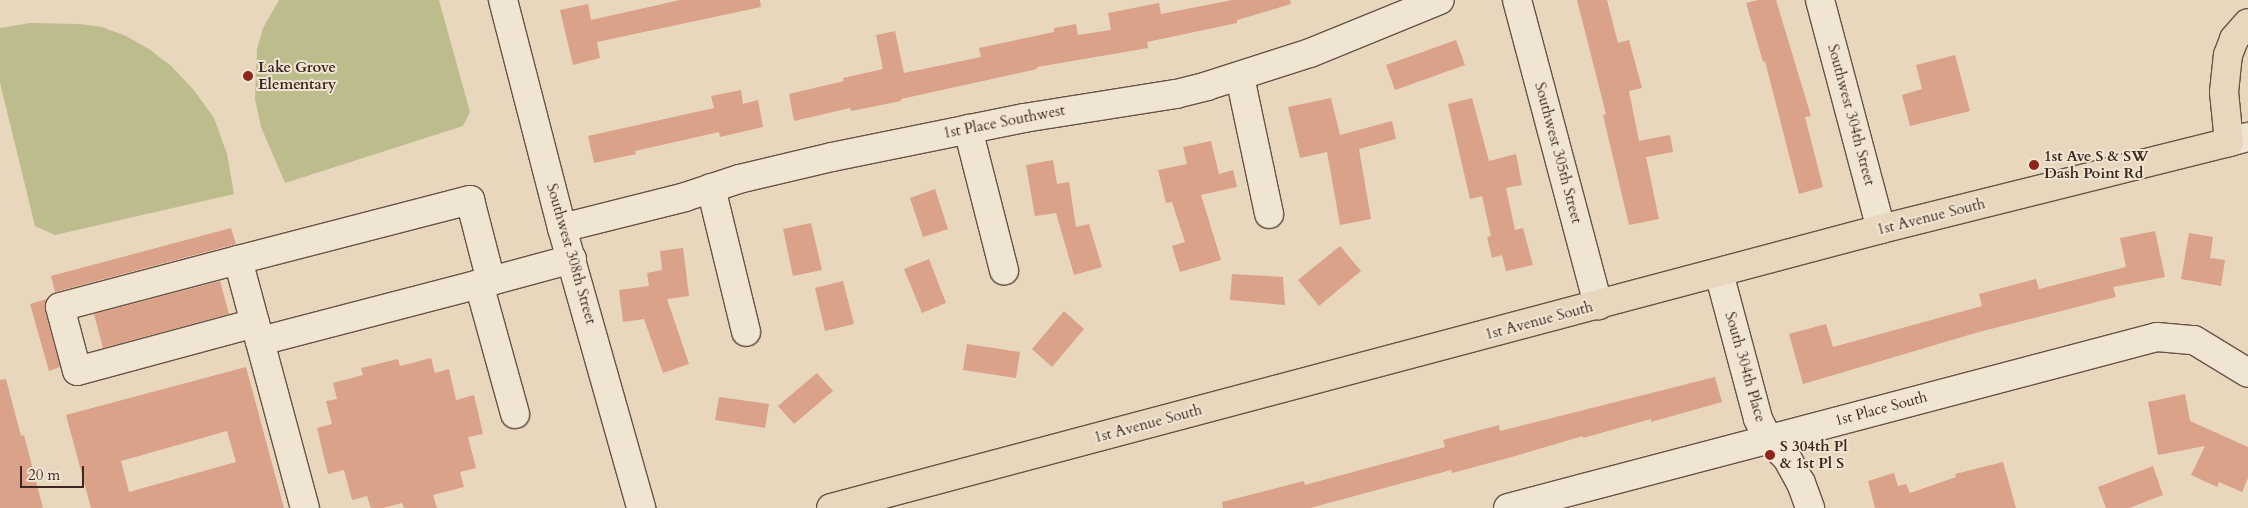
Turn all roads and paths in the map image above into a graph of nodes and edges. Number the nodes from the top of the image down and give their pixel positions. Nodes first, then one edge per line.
1 (503, 0) edge
2 (1440, 0) edge
3 (1517, 0) edge
4 (1820, 0) edge
5 (2248, 23) edge
6 (1240, 77) junction
7 (968, 129) junction
8 (2239, 140) edge
9 (711, 188) junction
10 (1269, 214) dead end
11 (562, 228) junction
12 (1881, 229) junction
13 (572, 259) junction
14 (238, 260) junction
15 (1004, 270) dead end
16 (1719, 273) junction
17 (485, 283) junction
18 (1598, 305) junction
19 (258, 332) junction
20 (746, 332) dead end
21 (2248, 373) edge
22 (515, 414) dead end
23 (1768, 439) junction
24 (305, 508) edge
25 (640, 508) edge
26 (831, 508) edge
27 (1508, 508) edge
28 (1810, 508) edge

1 - 11 street, Southwest 308th Street
2 - 6 street, 1st Place Southwest
3 - 18 street, Southwest 305th Street
4 - 12 street, Southwest 304th Street
5 - 8 main road
6 - 7 street, 1st Place Southwest
6 - 10 street
7 - 9 street, 1st Place Southwest
7 - 15 street
8 - 12 main road, 1st Avenue South
9 - 11 street, 1st Place Southwest
9 - 20 street
11 - 13 street, Southwest 308th Street
12 - 16 main road, 1st Avenue South
13 - 17 street
13 - 25 street, Southwest 308th Street
14 - 17 street
14 - 19 street
14 - 19 street
16 - 18 main road, 1st Avenue South
16 - 23 street, South 304th Place
17 - 19 street
17 - 22 street
18 - 26 main road, 1st Avenue South
19 - 24 street
21 - 23 street, 1st Place South
23 - 27 street, 1st Place South
23 - 28 street, South 304th Place

